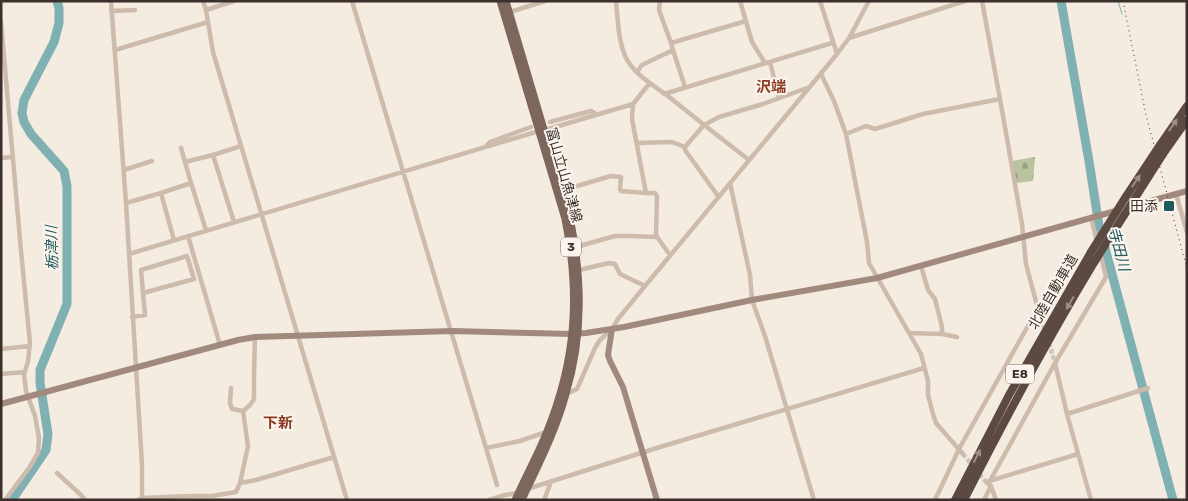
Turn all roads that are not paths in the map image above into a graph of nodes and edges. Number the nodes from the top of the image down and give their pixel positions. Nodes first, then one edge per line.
1 (111, 1) edge
2 (203, 1) edge
3 (234, 1) edge
4 (352, 1) edge
5 (500, 1) edge
6 (506, 1) edge
7 (545, 1) edge
8 (616, 1) edge
9 (660, 1) edge
10 (740, 1) edge
11 (820, 1) edge
12 (869, 1) edge
13 (965, 1) edge
14 (982, 1) edge
15 (135, 10) dead end
16 (206, 10) junction
17 (111, 11) junction
18 (510, 12) junction
19 (746, 21) junction
20 (1, 22) edge
21 (208, 22) junction
22 (849, 38) junction
23 (671, 43) junction
24 (832, 43) junction
25 (115, 50) junction
26 (673, 50) junction
27 (837, 54) junction
28 (767, 62) junction
29 (637, 72) junction
30 (821, 74) junction
31 (649, 84) junction
32 (685, 87) junction
33 (808, 87) junction
34 (664, 94) junction
35 (779, 98) junction
36 (1000, 99) junction
37 (633, 104) junction
38 (1187, 106) edge
39 (596, 114) junction
40 (1187, 120) edge
41 (550, 122) dead end
42 (704, 125) junction
43 (531, 127) dead end
44 (542, 130) junction
45 (846, 134) junction
46 (637, 143) junction
47 (241, 146) junction
48 (486, 146) junction
49 (685, 147) junction
50 (182, 148) dead end
51 (212, 155) junction
52 (12, 157) junction
53 (1, 158) edge
54 (749, 160) junction
55 (152, 162) dead end
56 (186, 162) junction
57 (124, 170) junction
58 (404, 172) junction
59 (191, 183) junction
60 (730, 183) junction
61 (560, 191) junction
62 (1187, 191) edge
63 (161, 193) junction
64 (646, 193) junction
65 (1176, 194) junction
66 (718, 196) junction
67 (126, 202) junction
68 (262, 214) junction
69 (1091, 217) junction
70 (234, 222) junction
71 (206, 230) junction
72 (1187, 232) edge
73 (188, 236) junction
74 (657, 238) junction
75 (1024, 238) junction
76 (174, 240) junction
77 (576, 246) junction
78 (129, 254) junction
79 (670, 255) junction
80 (921, 266) junction
81 (579, 270) junction
82 (877, 278) junction
83 (645, 286) junction
84 (144, 293) junction
85 (752, 300) junction
86 (132, 318) junction
87 (612, 329) junction
88 (452, 331) junction
89 (908, 333) junction
90 (575, 334) junction
91 (942, 334) junction
92 (298, 335) junction
93 (256, 337) junction
94 (957, 337) dead end
95 (220, 345) junction
96 (30, 346) junction
97 (1, 349) edge
98 (1055, 363) junction
99 (135, 368) junction
100 (924, 368) junction
101 (25, 372) junction
102 (1, 374) edge
103 (231, 388) dead end
104 (1148, 388) dead end
105 (566, 394) junction
106 (30, 396) junction
107 (1, 404) edge
108 (787, 410) junction
109 (243, 411) junction
110 (1067, 414) junction
111 (550, 431) junction
112 (486, 448) junction
113 (959, 449) junction
114 (643, 453) junction
115 (963, 454) tunnel mouth
116 (1078, 454) junction
117 (334, 457) junction
118 (56, 473) dead end
119 (991, 479) junction
120 (551, 482) junction
121 (240, 483) junction
122 (497, 485) dead end
123 (991, 486) junction
124 (527, 489) junction
125 (518, 497) edge
126 (191, 498) edge
127 (141, 499) edge
128 (4, 500) edge
129 (85, 500) edge
130 (347, 500) edge
131 (489, 500) edge
132 (544, 500) edge
133 (657, 500) edge
134 (814, 500) edge
135 (935, 500) edge
136 (955, 500) edge
137 (964, 500) edge
138 (984, 500) edge
139 (996, 500) edge
140 (1091, 500) edge

1 - 17 street
2 - 16 street
3 - 16 street
4 - 58 street
5 - 44 main road, 富山立山魚津線 / 3
6 - 18 main road, 富山立山魚津線 / 3
7 - 18 street
8 - 29 street
9 - 23 street
10 - 19 street
11 - 24 street
12 - 22 street
13 - 22 street
14 - 36 street
15 - 17 street
16 - 21 street
17 - 25 street
18 - 44 main road, 富山立山魚津線 / 3
19 - 23 street
19 - 28 street
20 - 52 street
21 - 25 street
21 - 47 street
22 - 27 street
23 - 26 street
24 - 27 street
24 - 28 street
25 - 57 street
26 - 29 street
26 - 32 street
27 - 30 street
28 - 32 street
28 - 35 street
29 - 31 street
30 - 33 street
30 - 45 street
31 - 34 street
31 - 37 street
32 - 34 street
33 - 35 street
33 - 54 street
34 - 42 street
35 - 42 street
36 - 45 street
36 - 75 street
37 - 39 street
37 - 46 street
136 -> 38 highway, 北陸自動車道 / E8, bridge
39 - 41 street
39 - 44 street
40 -> 137 highway, 北陸自動車道 / E8, bridge
42 - 49 street
42 - 54 street
43 - 48 street
44 - 48 street
44 - 61 main road, 富山立山魚津線 / 3
45 - 82 street
46 - 49 street
46 - 64 street
47 - 51 street
47 - 68 street
48 - 58 street
49 - 66 street
50 - 56 street
51 - 56 street
51 - 70 street
52 - 53 street
52 - 96 street
54 - 60 street
55 - 57 street
56 - 59 street
57 - 67 street
58 - 68 street
58 - 88 street
59 - 63 street
59 - 71 street
60 - 66 street
60 - 85 street
61 - 64 street
61 - 77 main road, 富山立山魚津線 / 3
61 - 90 main road, 富山立山魚津線 / 3
62 - 65 street
63 - 67 street
63 - 76 street
64 - 74 street
65 - 69 street
65 - 72 street
66 - 79 street
67 - 78 street
68 - 70 street
68 - 92 street
69 - 75 street
69 - 98 street
70 - 71 street
71 - 73 street
73 - 76 street
73 - 95 street
74 - 77 street
74 - 79 street
75 - 80 street
75 - 113 street
76 - 78 street
77 - 81 main road, 富山立山魚津線 / 3
78 - 86 street
79 - 83 street
80 - 82 street
80 - 91 street
81 - 83 street
81 - 90 main road, 富山立山魚津線 / 3
82 - 85 street
82 - 89 street
83 - 87 street
84 - 84 street
84 - 86 street
85 - 87 street
85 - 108 street
86 - 99 street
87 - 90 street
87 - 105 street
87 - 114 street
88 - 90 street
88 - 92 street
88 - 112 street
89 - 91 street
89 - 100 street
90 - 105 main road, 富山立山魚津線 / 3
90 - 111 main road, 富山立山魚津線 / 3
91 - 94 street
92 - 93 street
92 - 117 street
93 - 95 street
93 - 109 street
95 - 99 street
96 - 97 street
96 - 101 street
98 - 110 street
98 - 119 street
99 - 106 street
99 - 127 street
100 - 108 street
100 - 113 street
101 - 102 street
101 - 106 street
103 - 109 street
104 - 110 street
105 - 111 main road, 富山立山魚津線 / 3
106 - 107 street
106 - 128 street
108 - 114 street
108 - 134 street
109 - 121 street
110 - 116 street
111 - 112 street
111 - 124 main road, 富山立山魚津線 / 3
111 - 125 main road, 富山立山魚津線 / 3
112 - 122 street
113 - 115 street
113 - 135 street
114 - 120 street
114 - 133 street
116 - 119 street
116 - 140 street
117 - 121 street
117 - 130 street
118 - 129 street
119 - 123 street
120 - 124 street
120 - 132 street
121 - 126 street
123 - 138 street
123 - 139 street
124 - 125 main road, 富山立山魚津線 / 3
125 - 131 street
126 - 127 street

